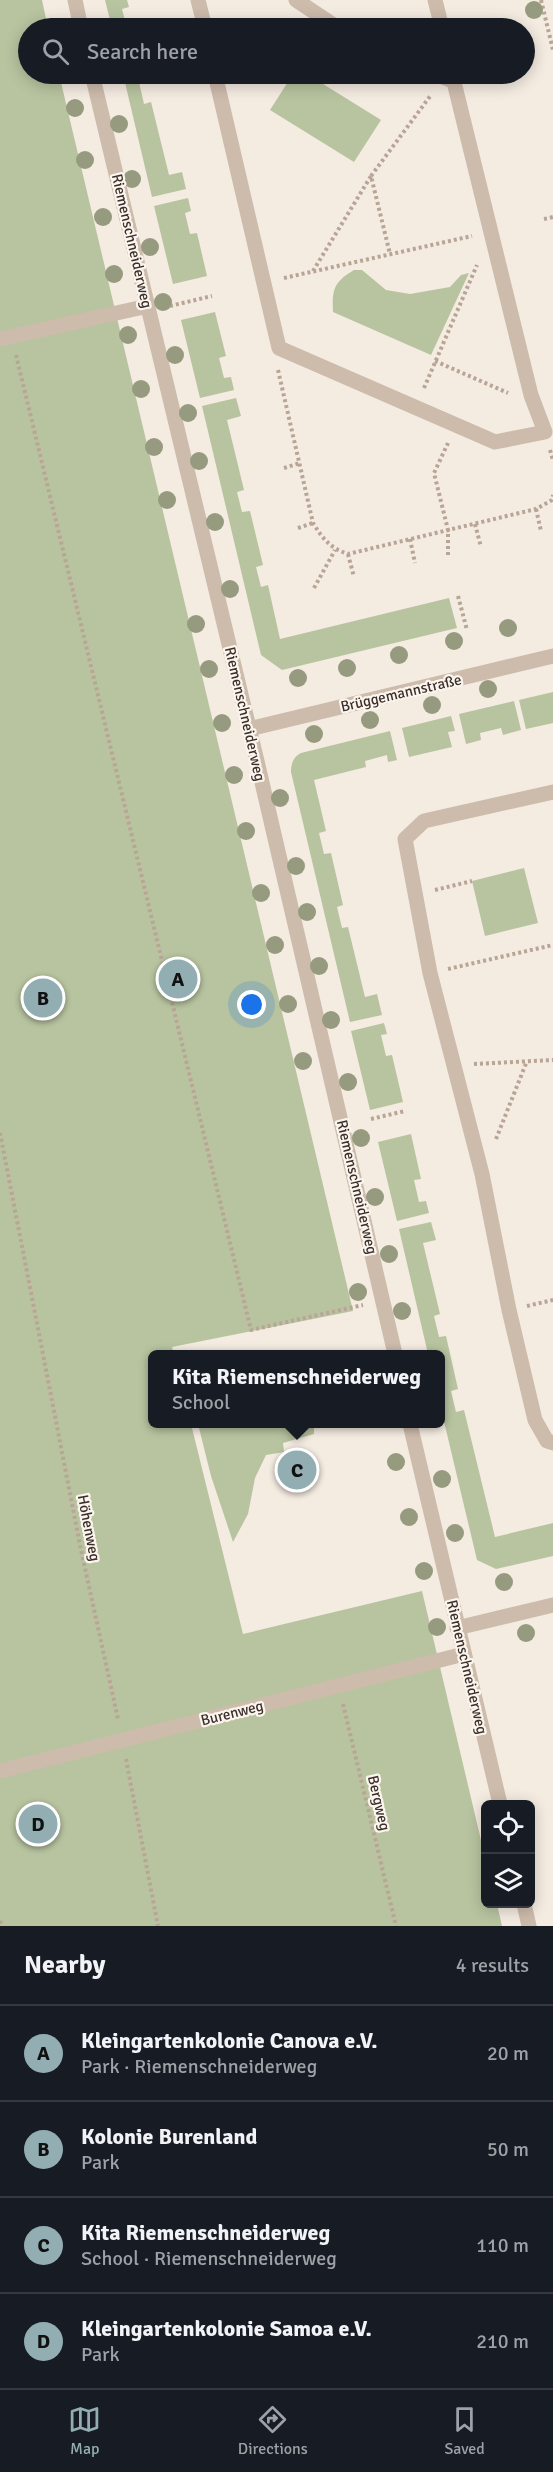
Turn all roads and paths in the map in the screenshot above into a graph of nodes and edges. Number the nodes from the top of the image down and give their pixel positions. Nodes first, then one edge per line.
1 (75, 0) edge
2 (198, 0) edge
3 (296, 0) edge
4 (435, 0) edge
5 (541, 0) edge
6 (79, 18) edge
7 (202, 18) edge
8 (323, 18) edge
9 (440, 18) edge
10 (553, 50) edge
11 (94, 84) edge
12 (217, 84) edge
13 (440, 84) edge
14 (448, 84) edge
15 (371, 176) junction
16 (553, 217) edge
17 (544, 219) dead end
18 (491, 231) junction
19 (390, 254) junction
20 (477, 264) dead end
21 (313, 272) junction
22 (264, 283) junction
23 (212, 296) dead end
24 (148, 306) junction
25 (170, 306) dead end
26 (6, 338) edge
27 (279, 348) junction
28 (435, 361) junction
29 (531, 395) junction
30 (416, 408) junction
31 (456, 426) junction
32 (300, 463) junction
33 (284, 468) dead end
34 (553, 498) edge
35 (536, 509) junction
36 (313, 523) junction
37 (475, 524) junction
38 (298, 528) dead end
39 (448, 530) junction
40 (541, 531) dead end
41 (410, 539) junction
42 (481, 547) dead end
43 (335, 550) junction
44 (348, 554) junction
45 (448, 555) dead end
46 (415, 562) dead end
47 (354, 577) dead end
48 (314, 588) dead end
49 (458, 596) dead end
50 (467, 630) dead end
51 (553, 656) edge
52 (249, 729) junction
53 (553, 792) edge
54 (472, 880) dead end
55 (416, 895) junction
56 (553, 945) edge
57 (430, 973) junction
58 (553, 1060) edge
59 (527, 1061) junction
60 (455, 1065) junction
61 (405, 1111) dead end
62 (371, 1119) dead end
63 (0, 1133) edge
64 (482, 1174) junction
65 (384, 1301) junction
66 (394, 1350) edge
67 (411, 1428) edge
68 (553, 1443) edge
69 (553, 1605) edge
70 (458, 1628) junction
71 (464, 1654) junction
72 (339, 1686) junction
73 (122, 1740) junction
74 (0, 1771) edge
75 (499, 1800) edge
76 (525, 1908) edge
77 (0, 1922) edge
78 (2, 1926) edge
79 (158, 1926) edge
80 (396, 1926) edge
81 (529, 1926) edge

1 - 6 street
2 - 7 street
3 - 8 street
4 - 9 street
5 - 10 path
11 - 24 street, Riemenschneiderweg
12 - 22 street
13 - 15 path
14 - 18 street
15 - 19 path
15 - 21 path
16 - 17 path
18 - 19 path
18 - 29 street
19 - 21 path
20 - 28 path
21 - 22 path
22 - 27 street
23 - 25 path
24 - 26 street
24 - 52 street, Riemenschneiderweg
26 - 65 path
27 - 30 street
27 - 32 path
28 - 29 path
28 - 30 path
29 - 31 street
30 - 31 street
31 - 39 path
32 - 33 path
32 - 36 path
34 - 35 path
35 - 37 path
35 - 40 path
36 - 38 path
36 - 43 path
37 - 39 path
37 - 42 path
39 - 41 path
39 - 45 path
41 - 44 path
41 - 46 path
43 - 44 path
43 - 48 path
44 - 47 path
49 - 50 path
51 - 52 street, Brüggemannstraße
52 - 65 street, Riemenschneiderweg
53 - 55 street
54 - 55 path
55 - 57 street
56 - 57 path
57 - 60 street
58 - 59 path
59 - 60 path
59 - 64 path
60 - 64 street
61 - 62 path
63 - 73 path, Höhenweg
64 - 68 street
65 - 66 street, Riemenschneiderweg
67 - 70 street, Riemenschneiderweg
69 - 70 street
70 - 71 street, Riemenschneiderweg
71 - 72 street, Burenweg
71 - 75 street, Riemenschneiderweg
72 - 73 street, Burenweg
72 - 80 path, Bergweg
73 - 74 street, Burenweg
73 - 79 path, Höhenweg
76 - 81 street
77 - 78 path

